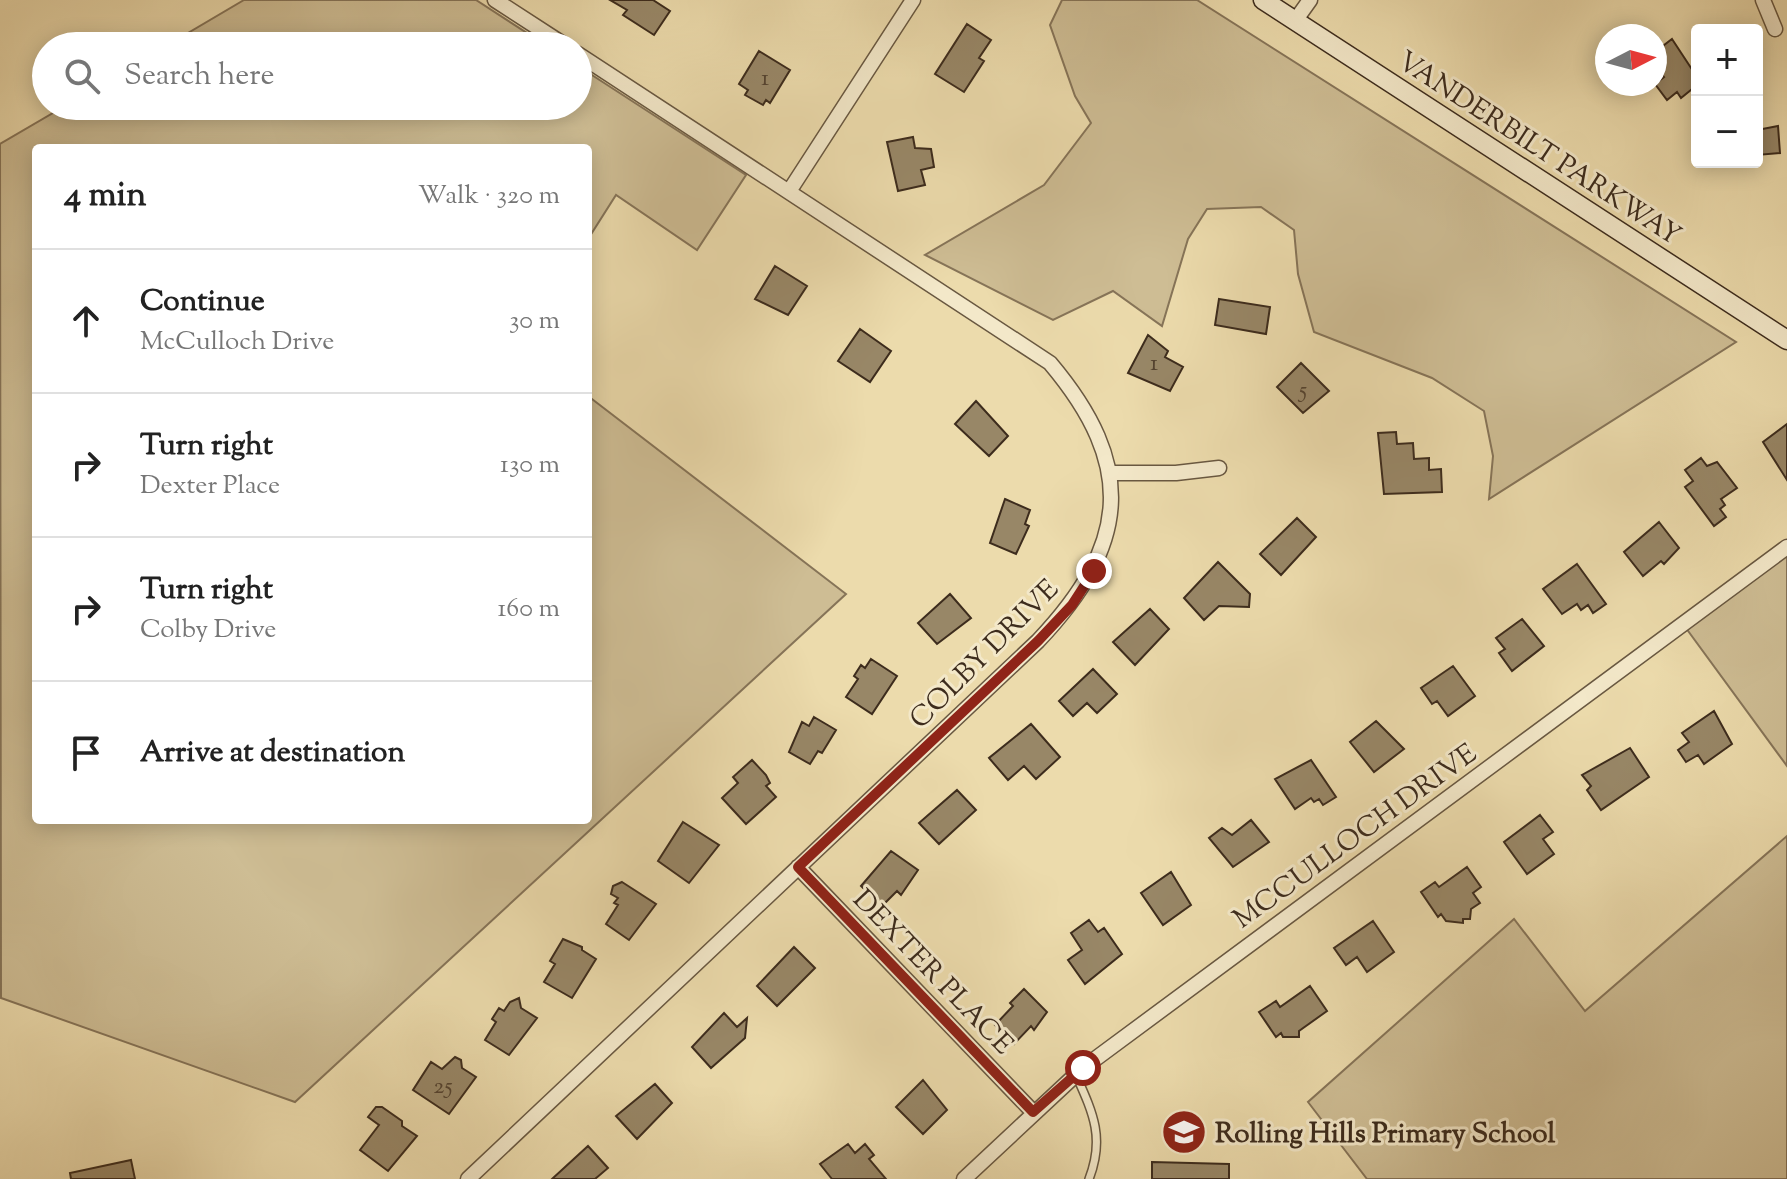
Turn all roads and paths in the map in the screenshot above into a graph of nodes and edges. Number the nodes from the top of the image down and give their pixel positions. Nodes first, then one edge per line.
1 (495, 0) edge
2 (913, 0) edge
3 (1263, 0) edge
4 (1310, 0) edge
5 (1763, 0) edge
6 (1295, 21) junction
7 (1775, 29) dead end
8 (544, 32) edge
9 (592, 63) edge
10 (790, 190) junction
11 (1787, 340) edge
12 (1219, 468) dead end
13 (1109, 473) junction
14 (1787, 547) edge
15 (798, 867) junction
16 (1075, 1074) junction
17 (1033, 1112) junction
18 (468, 1179) edge
19 (964, 1179) edge
20 (1089, 1179) edge

1 - 8 street
2 - 10 street
3 - 6 main road, VANDERBILT PARKWAY
4 - 6 street
5 - 7 street
6 - 11 main road, VANDERBILT PARKWAY
9 - 10 street, COLBY DRIVE
10 - 13 street, COLBY DRIVE
12 - 13 street
13 - 15 street, COLBY DRIVE
14 - 16 street, MCCULLOCH DRIVE
15 - 17 street, DEXTER PLACE
15 - 18 street, COLBY DRIVE
16 - 17 street, MCCULLOCH DRIVE
16 - 20 lane
17 - 19 street, MCCULLOCH DRIVE

